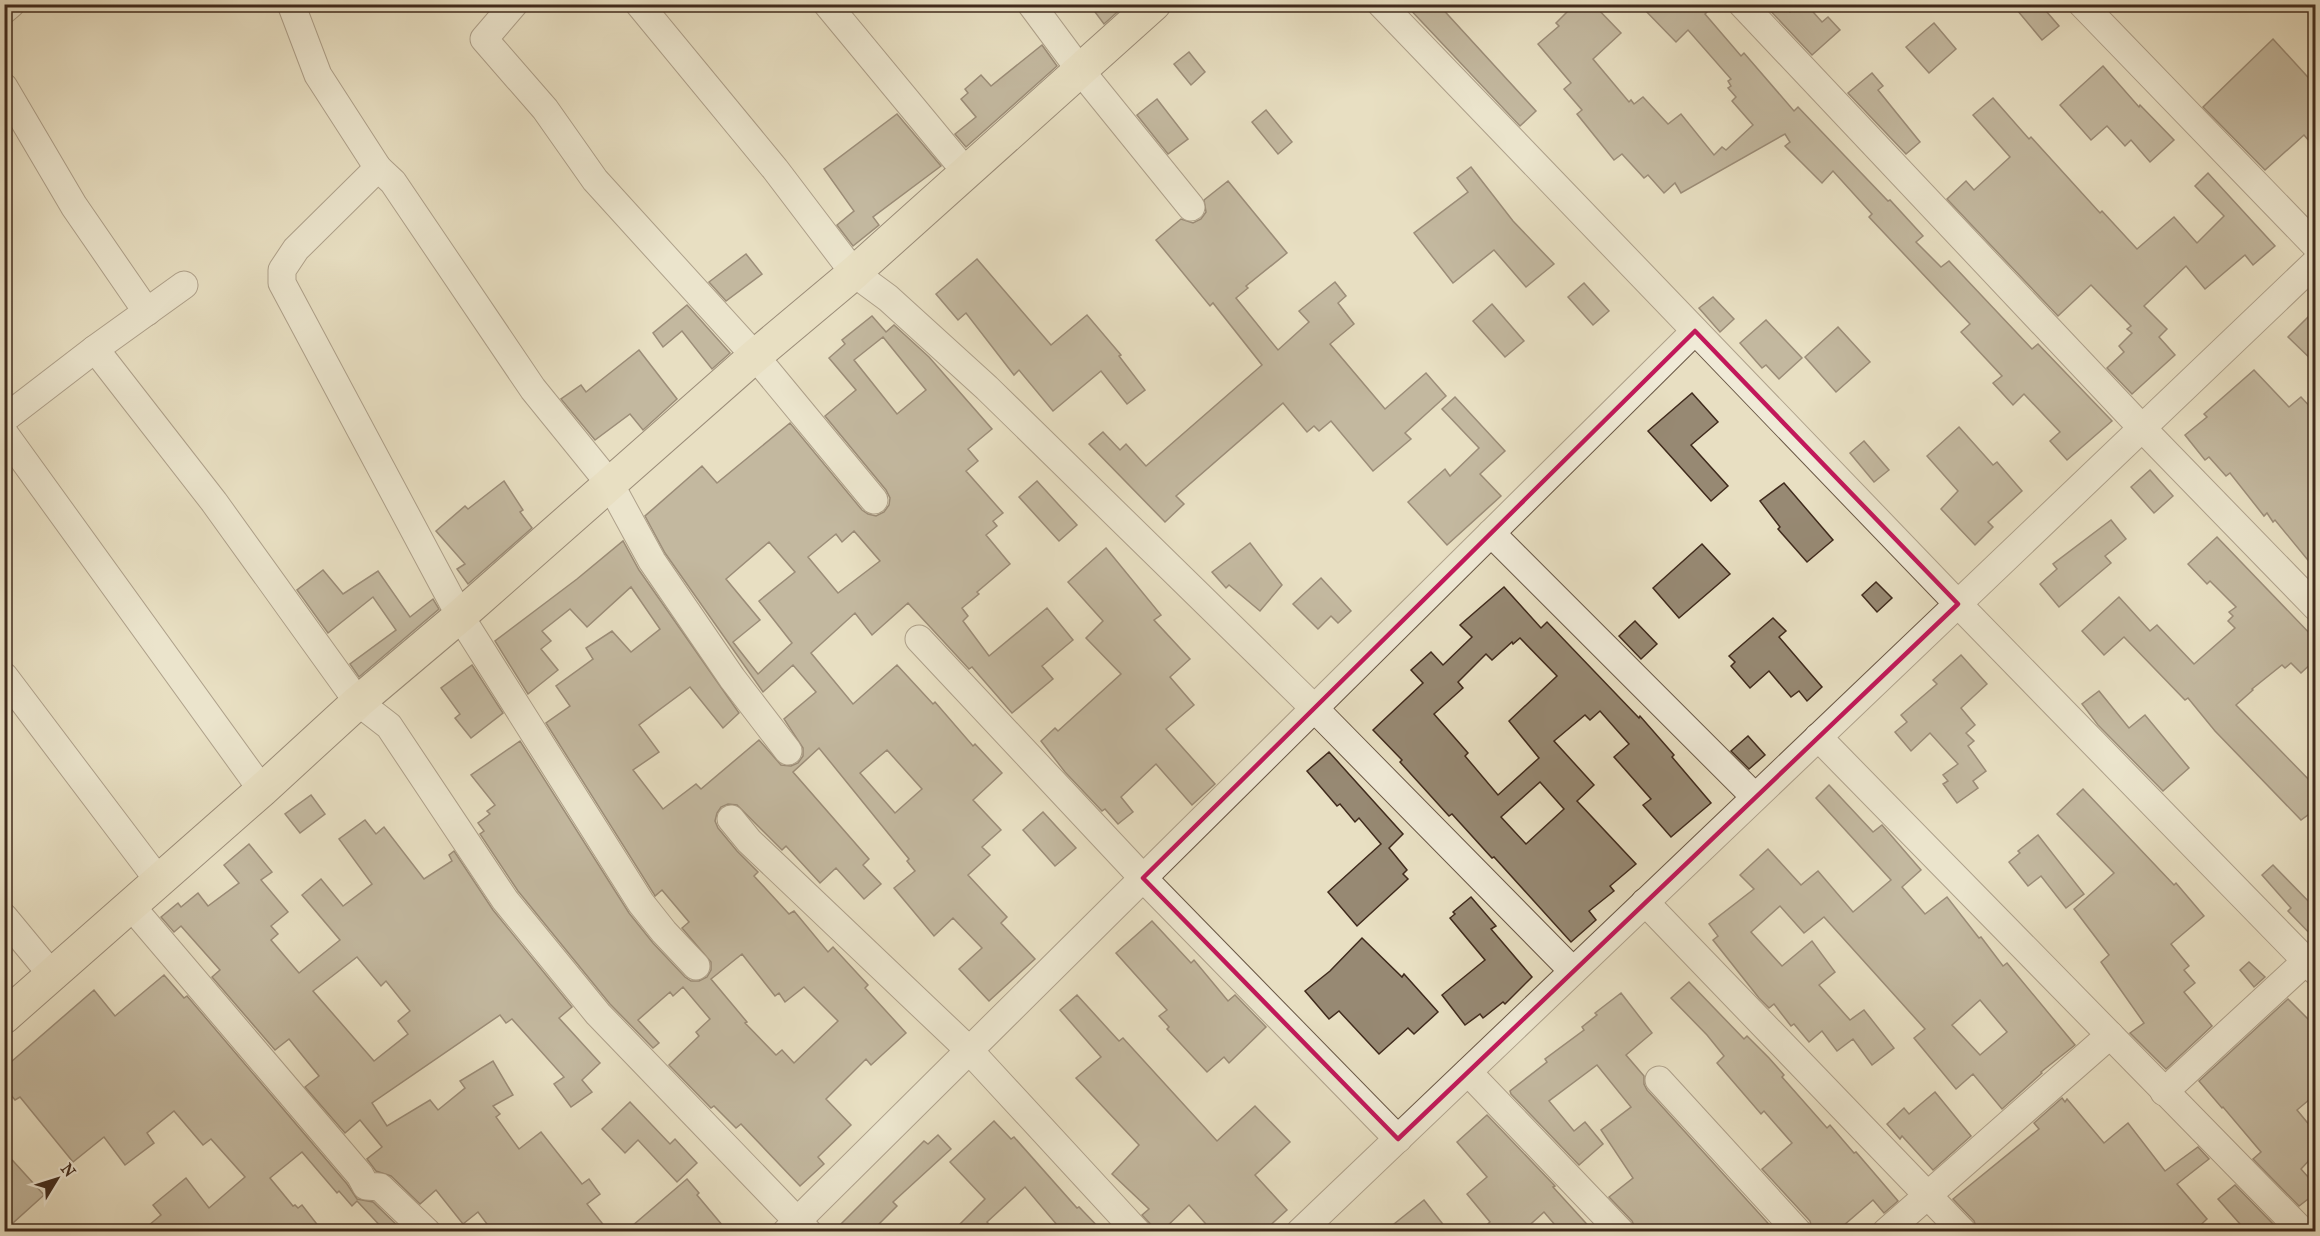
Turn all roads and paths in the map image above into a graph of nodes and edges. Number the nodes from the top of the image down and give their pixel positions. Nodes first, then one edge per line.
1 (11, 4) edge
2 (291, 4) edge
3 (514, 4) edge
4 (639, 4) edge
5 (827, 4) edge
6 (1031, 4) edge
7 (1154, 4) edge
8 (1381, 4) edge
9 (1742, 4) edge
10 (2082, 4) edge
11 (4, 9) edge
12 (1080, 70) junction
13 (4, 87) edge
14 (378, 168) junction
15 (966, 172) junction
16 (1191, 207) dead end
17 (2316, 246) edge
18 (2316, 262) edge
19 (854, 273) junction
20 (184, 285) dead end
21 (147, 312) junction
22 (1695, 331) junction
23 (95, 349) junction
24 (755, 356) junction
25 (4, 419) edge
26 (2142, 428) junction
27 (4, 433) edge
28 (610, 484) junction
29 (874, 500) dead end
30 (1491, 533) junction
31 (1958, 604) junction
32 (2316, 607) edge
33 (460, 616) junction
34 (919, 639) dead end
35 (4, 676) edge
36 (358, 702) junction
37 (1314, 708) junction
38 (1818, 737) junction
39 (788, 751) dead end
40 (262, 790) junction
41 (1755, 797) junction
42 (731, 819) dead end
43 (1143, 878) junction
44 (159, 881) junction
45 (1645, 902) junction
46 (131, 906) junction
47 (4, 917) edge
48 (696, 966) dead end
49 (2311, 966) edge
50 (1573, 971) junction
51 (52, 975) junction
52 (4, 1017) edge
53 (2110, 1035) junction
54 (969, 1050) junction
55 (1468, 1072) junction
56 (1659, 1080) dead end
57 (2164, 1092) junction
58 (1398, 1139) junction
59 (1928, 1196) junction
60 (797, 1228) edge
61 (1301, 1231) edge
62 (427, 1232) edge
63 (1137, 1232) edge
64 (1621, 1232) edge
65 (1798, 1232) edge
66 (1886, 1232) edge
67 (1963, 1232) edge
68 (2303, 1232) edge

1 - 11 street
2 - 14 street
3 - 24 street
4 - 19 street
5 - 15 street
6 - 12 street
7 - 12 main road
8 - 22 street
9 - 26 street
10 - 17 street
12 - 15 main road
12 - 16 street
13 - 21 street
14 - 28 street
14 - 33 street
15 - 19 main road
18 - 26 street
19 - 24 main road
19 - 37 street
20 - 21 street
21 - 23 street
22 - 30 street
22 - 31 street
23 - 25 street
23 - 36 street
24 - 28 main road
24 - 29 street
26 - 31 street
26 - 32 street
27 - 40 street
28 - 33 main road
28 - 39 street
30 - 37 street
30 - 41 street
31 - 38 street
31 - 49 street
33 - 36 main road
33 - 48 street
34 - 43 street
35 - 44 street
36 - 40 main road
36 - 60 street
37 - 43 street
37 - 50 street
38 - 41 street
38 - 53 street
40 - 44 main road
41 - 45 street
42 - 54 street
43 - 54 street
43 - 58 street
44 - 46 main road
45 - 50 street
45 - 59 street
46 - 51 main road
46 - 62 street
47 - 51 street
49 - 57 street
50 - 55 street
51 - 52 main road
53 - 57 street
53 - 59 street
54 - 60 street
54 - 63 street
55 - 58 street
55 - 64 street
56 - 65 street
57 - 68 street
58 - 61 street
59 - 66 street
59 - 67 street

